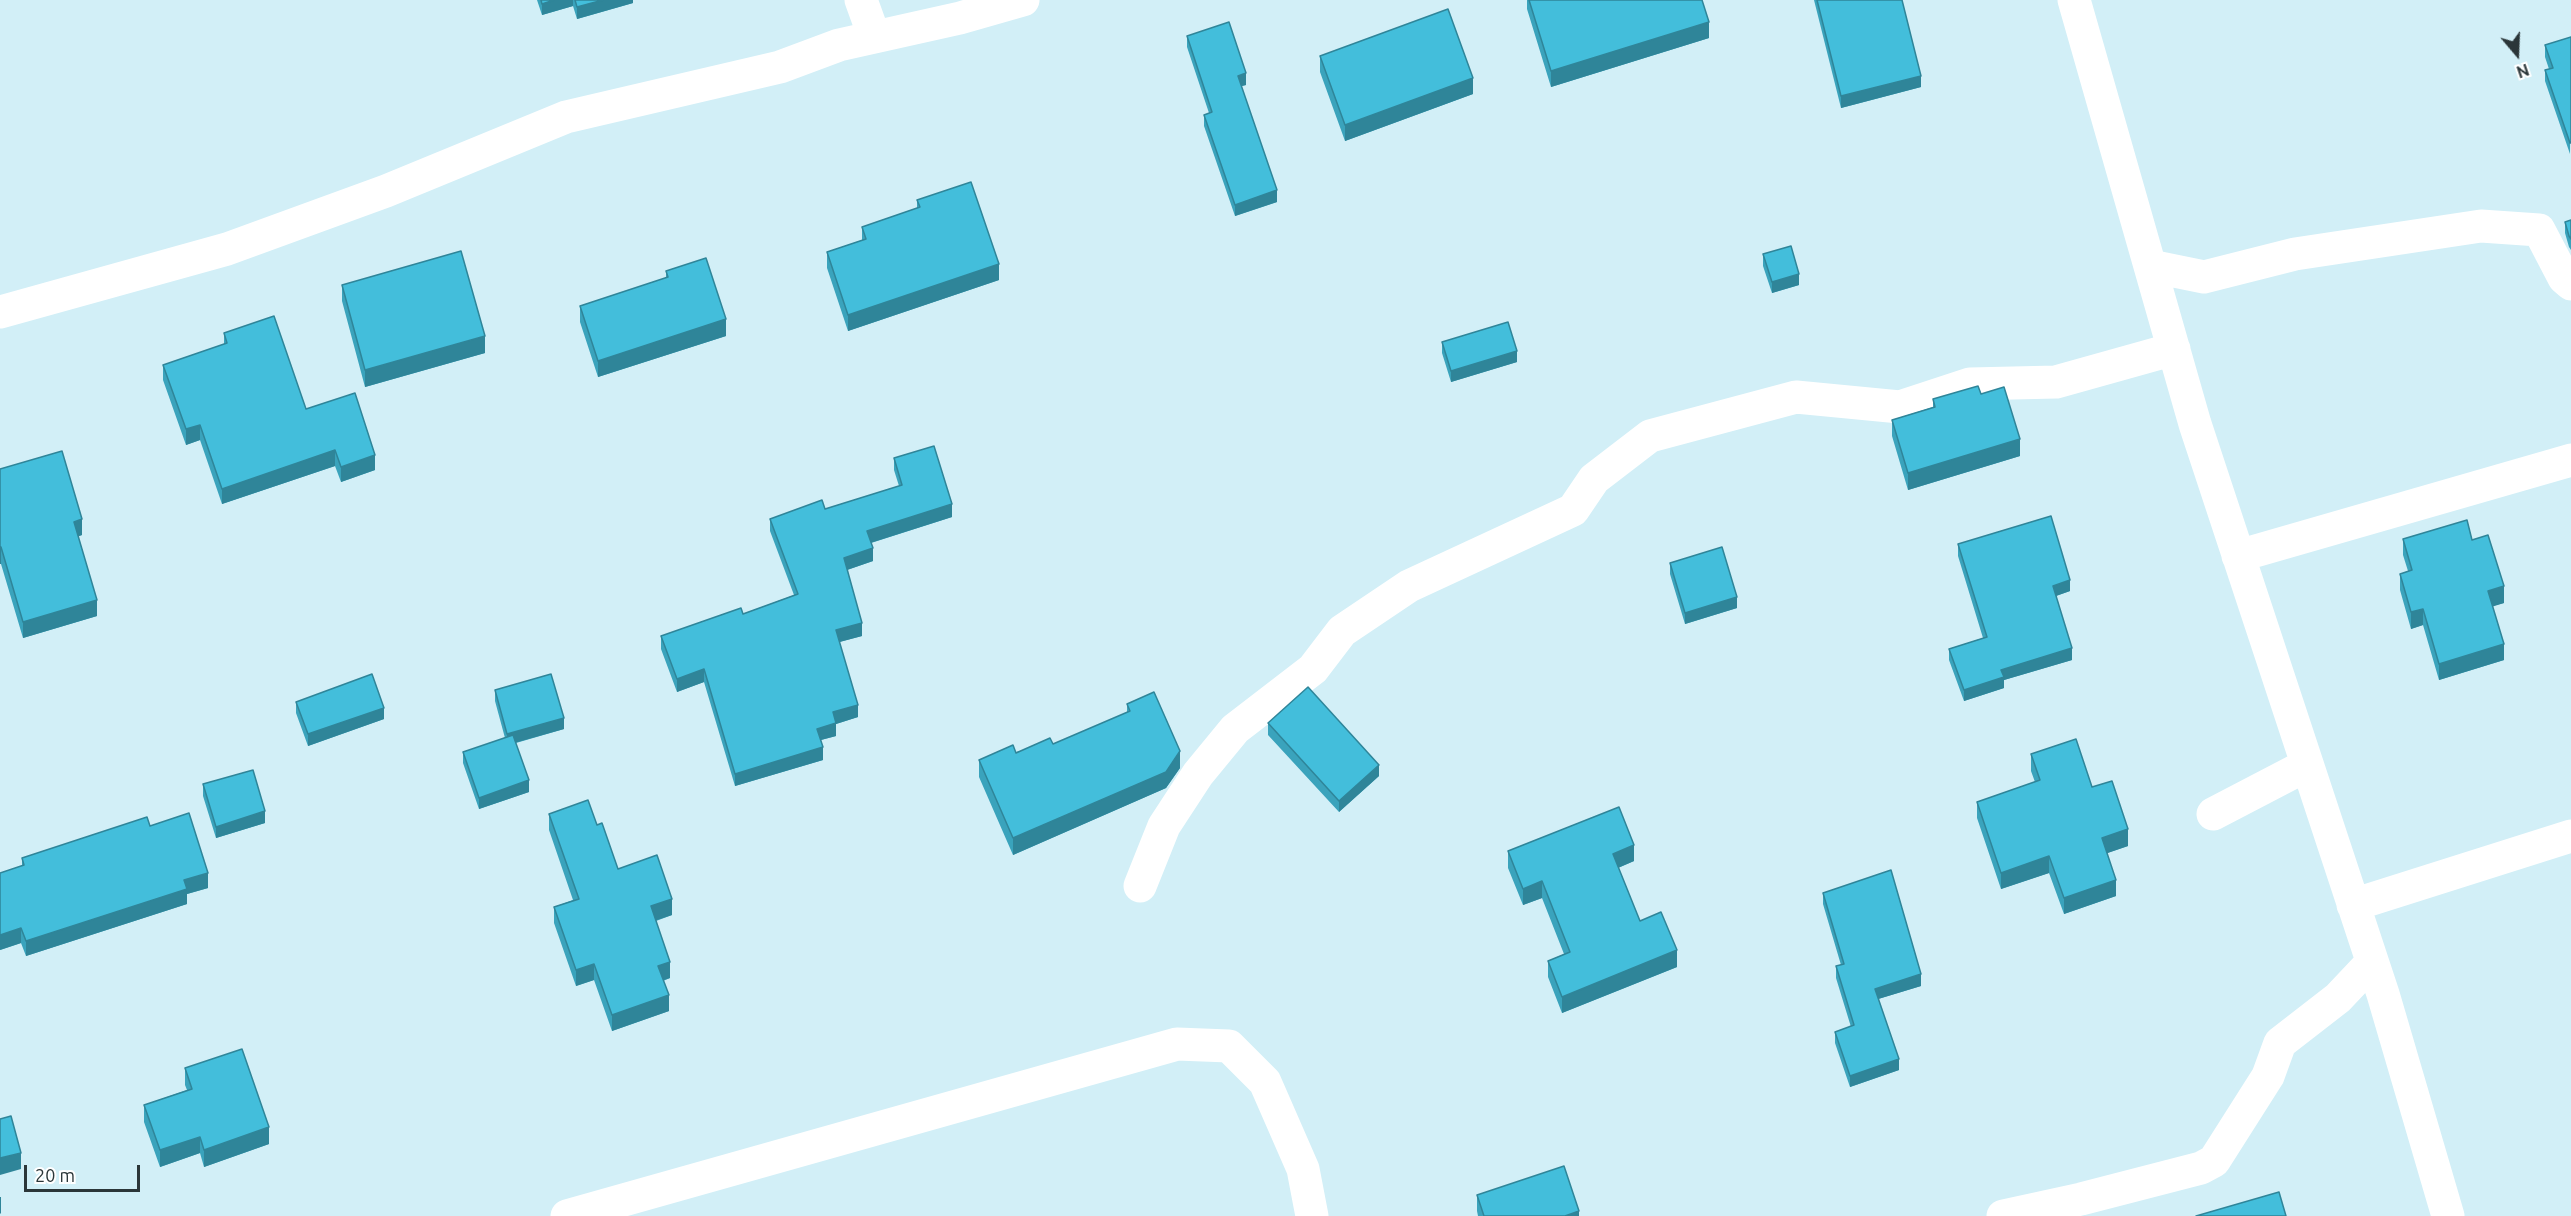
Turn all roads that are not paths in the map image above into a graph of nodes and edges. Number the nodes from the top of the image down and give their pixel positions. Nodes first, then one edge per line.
1 (861, 0) edge
2 (1023, 0) edge
3 (2074, 0) edge
4 (874, 36) junction
5 (2150, 266) junction
6 (2571, 284) edge
7 (0, 312) edge
8 (2174, 349) junction
9 (2571, 460) edge
10 (2238, 556) junction
11 (2307, 765) junction
12 (2213, 814) dead end
13 (2571, 836) edge
14 (1140, 886) dead end
15 (2353, 905) junction
16 (2372, 962) junction
17 (567, 1216) edge
18 (1312, 1216) edge
19 (2002, 1216) edge
20 (2448, 1216) edge

1 - 4 street
2 - 4 street
3 - 5 street
4 - 7 street
5 - 6 street
5 - 8 street
8 - 10 street
8 - 14 street
9 - 10 street
10 - 11 street
11 - 12 street
11 - 15 street
13 - 15 street
15 - 16 street
16 - 19 street
16 - 20 street
17 - 18 street

